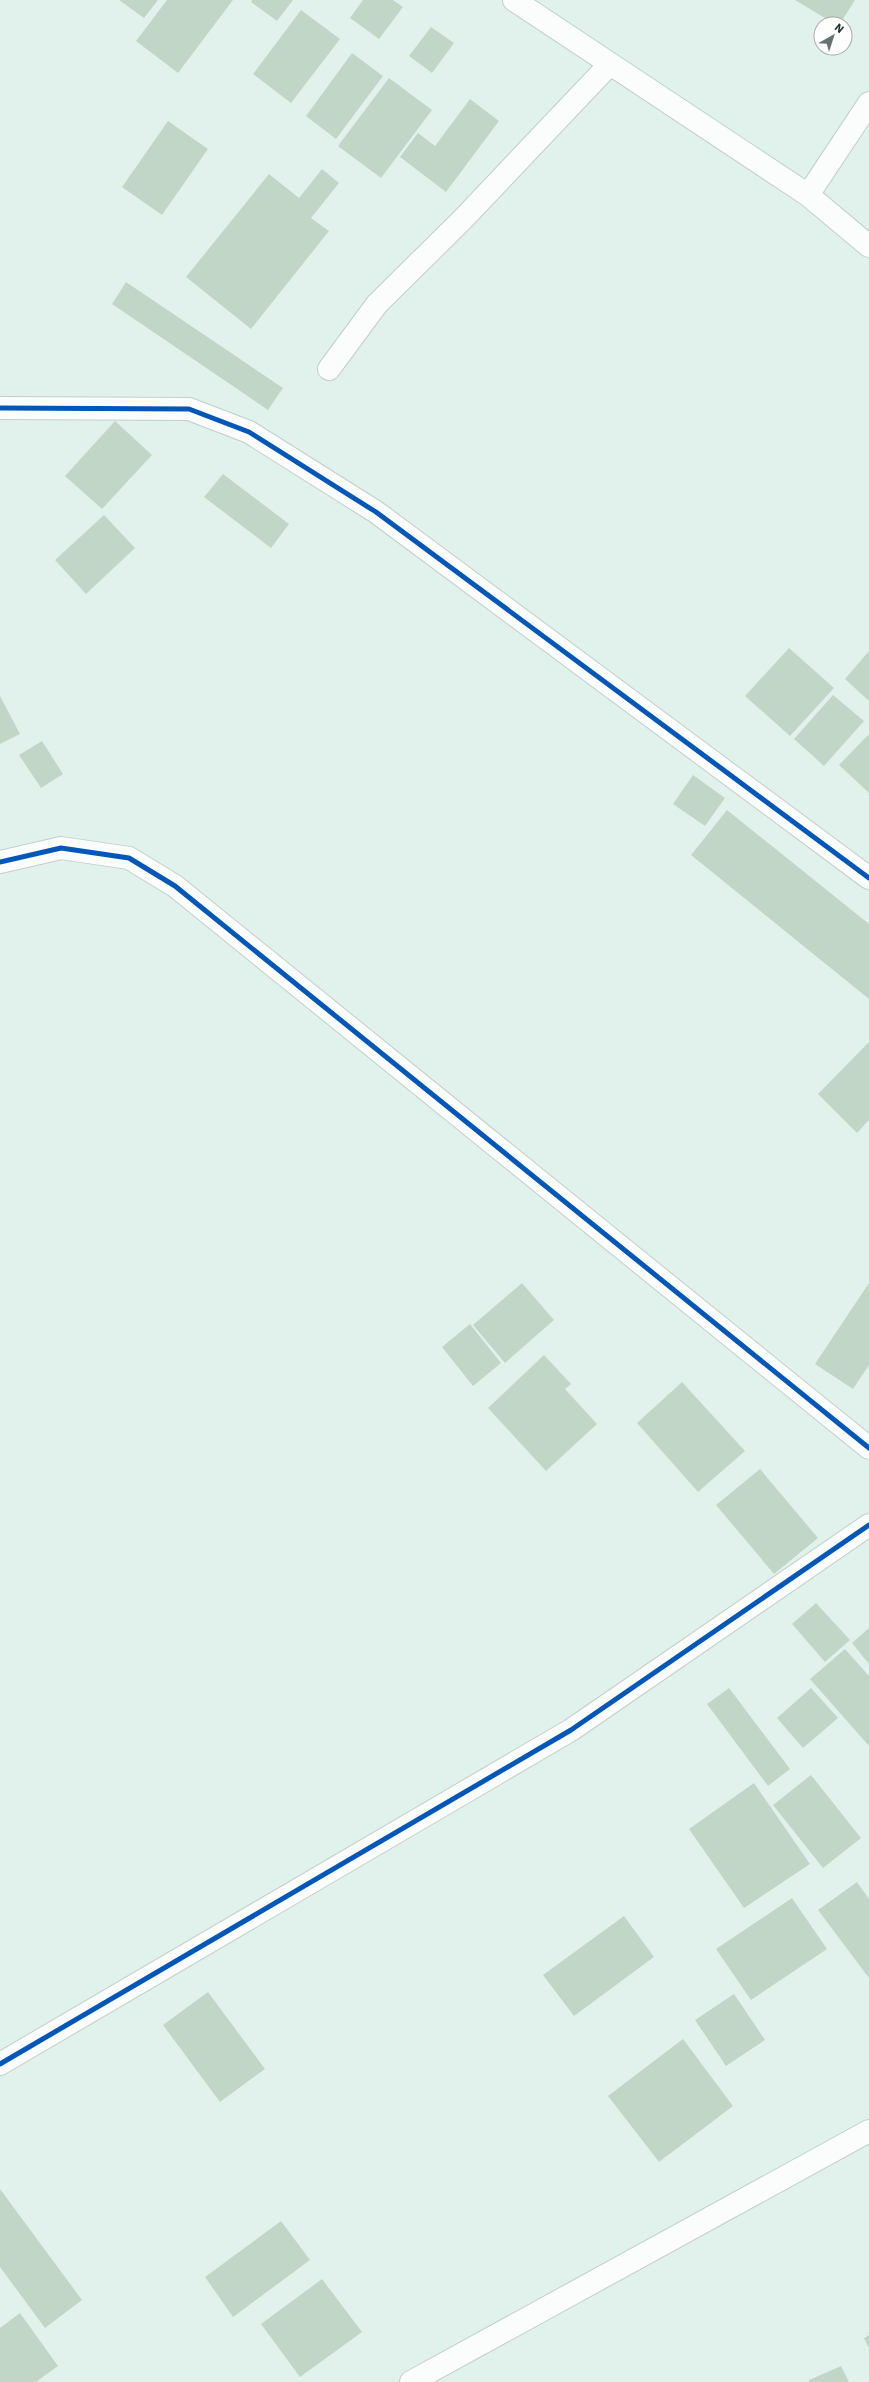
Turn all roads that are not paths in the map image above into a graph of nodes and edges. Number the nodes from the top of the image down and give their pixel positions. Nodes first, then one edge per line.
1 (514, 0) edge
2 (610, 64) junction
3 (869, 103) edge
4 (808, 195) junction
5 (869, 246) edge
6 (329, 369) dead end
7 (0, 408) edge
8 (0, 862) edge
9 (869, 878) edge
10 (869, 1448) edge
11 (869, 1525) edge
12 (0, 2064) edge
13 (869, 2131) edge
14 (411, 2382) edge

1 - 2 street
2 - 4 street
2 - 6 street
3 - 4 street
4 - 5 street
7 - 9 street
8 - 10 street
11 - 12 street
13 - 14 street

